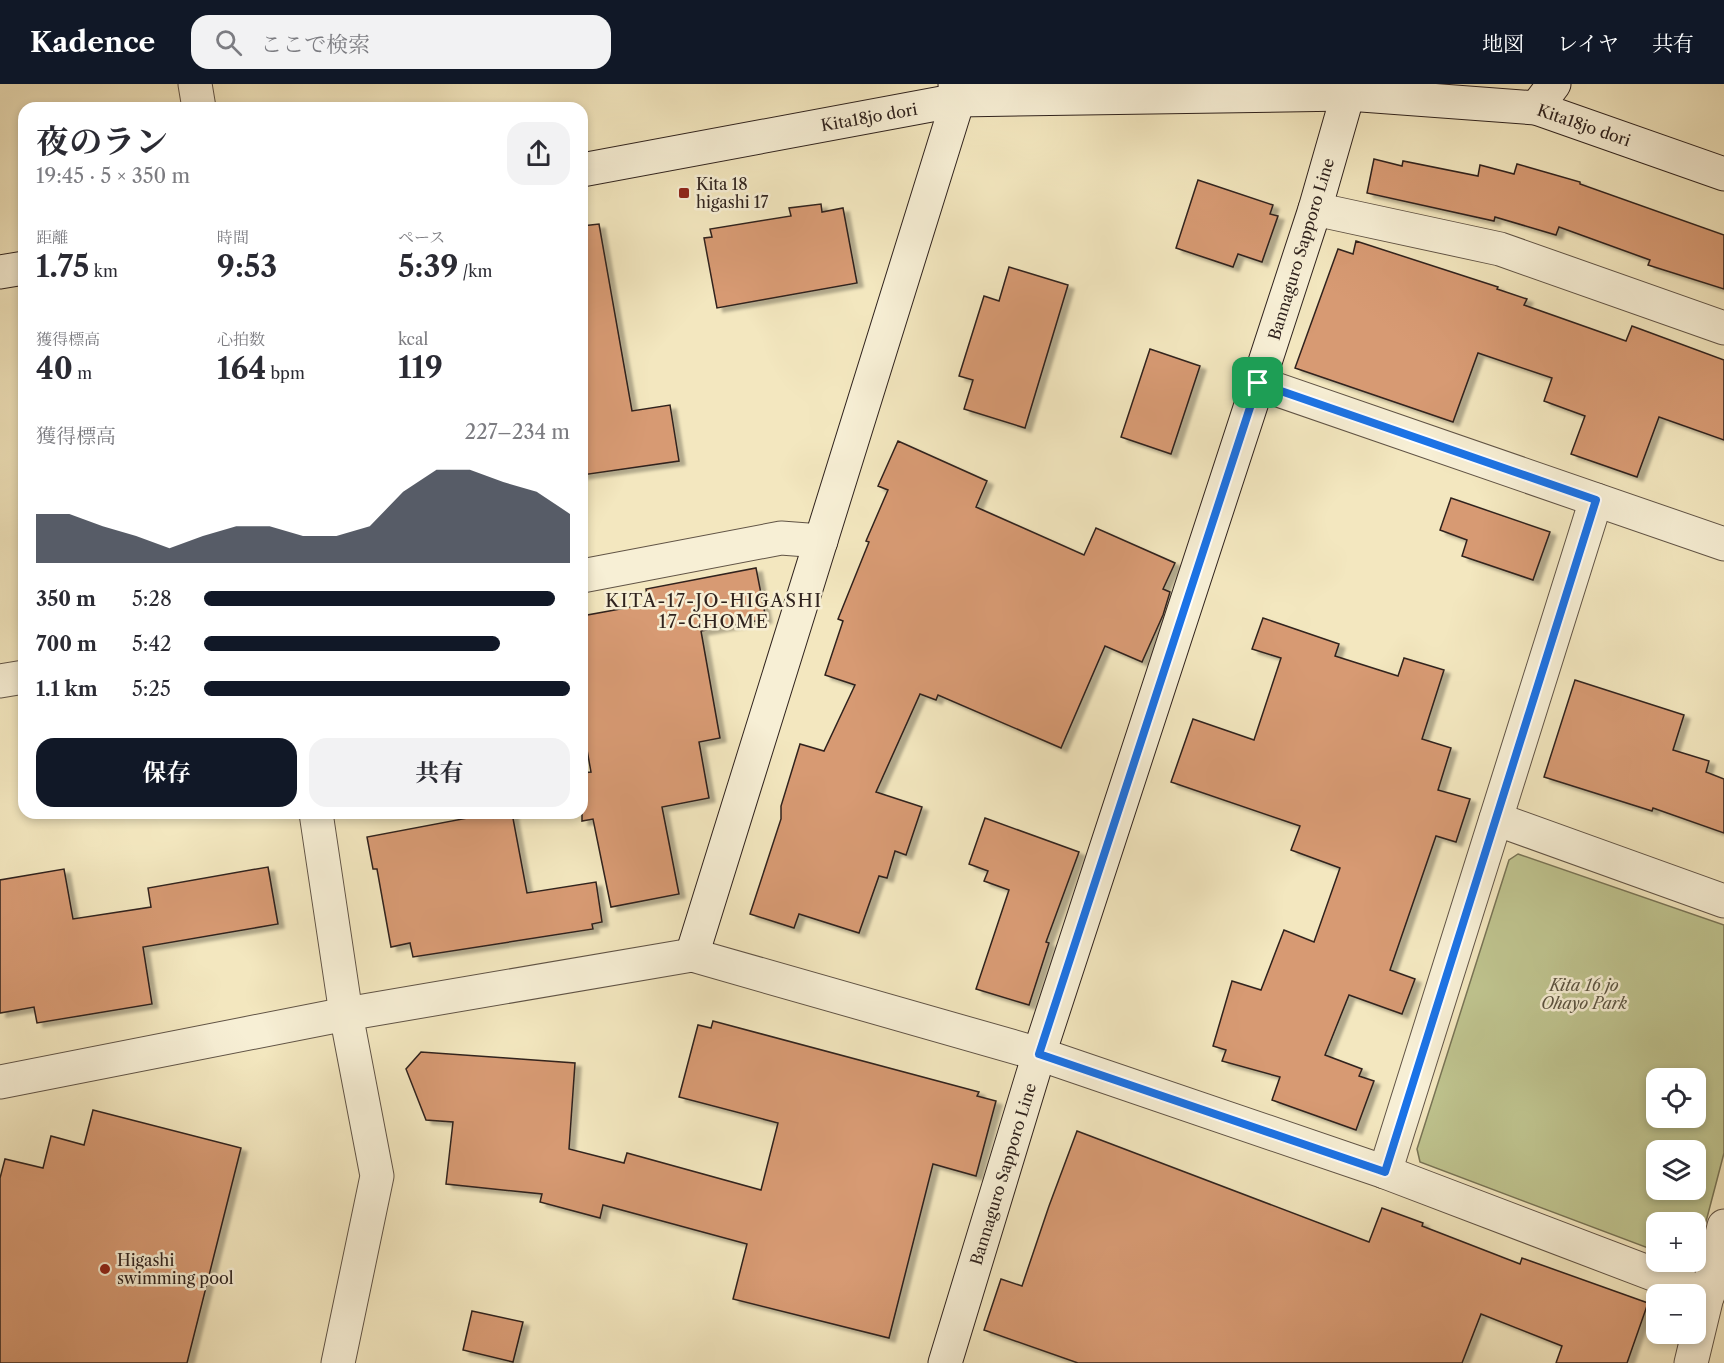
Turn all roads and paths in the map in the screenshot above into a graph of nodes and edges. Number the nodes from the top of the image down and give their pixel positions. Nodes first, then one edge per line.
1 (195, 84) edge
2 (1349, 89) edge
3 (957, 92) edge
4 (1545, 96) edge
5 (198, 102) edge
6 (588, 169) edge
7 (1724, 174) edge
8 (1316, 209) junction
9 (18, 269) edge
10 (0, 272) edge
11 (1724, 328) edge
12 (1258, 383) junction
13 (1596, 500) junction
14 (821, 541) junction
15 (1724, 544) edge
16 (588, 575) edge
17 (18, 678) edge
18 (0, 681) edge
19 (316, 819) edge
20 (1496, 819) junction
21 (1724, 901) edge
22 (692, 955) junction
23 (346, 1014) junction
24 (1039, 1054) junction
25 (0, 1082) edge
26 (1385, 1172) junction
27 (1724, 1226) edge
28 (1708, 1295) junction
29 (953, 1361) edge
30 (338, 1363) edge
31 (1691, 1363) edge

1 - 5 street
2 - 3 street, Kita18jo dori
2 - 4 street, Kita18jo dori
2 - 8 street, Bannaguro Sapporo Line
3 - 6 street, Kita18jo dori
3 - 14 street
4 - 7 street, Kita18jo dori
8 - 11 street
8 - 12 street, Bannaguro Sapporo Line
9 - 10 street
12 - 13 street
12 - 24 street, Bannaguro Sapporo Line
13 - 15 street
13 - 20 street
14 - 16 street
14 - 22 street
17 - 18 street
19 - 23 street
20 - 21 street
20 - 26 street
22 - 23 street
22 - 24 street
23 - 25 street
23 - 30 street
24 - 26 street
24 - 29 street, Bannaguro Sapporo Line
26 - 28 street
27 - 28 street
28 - 31 street

